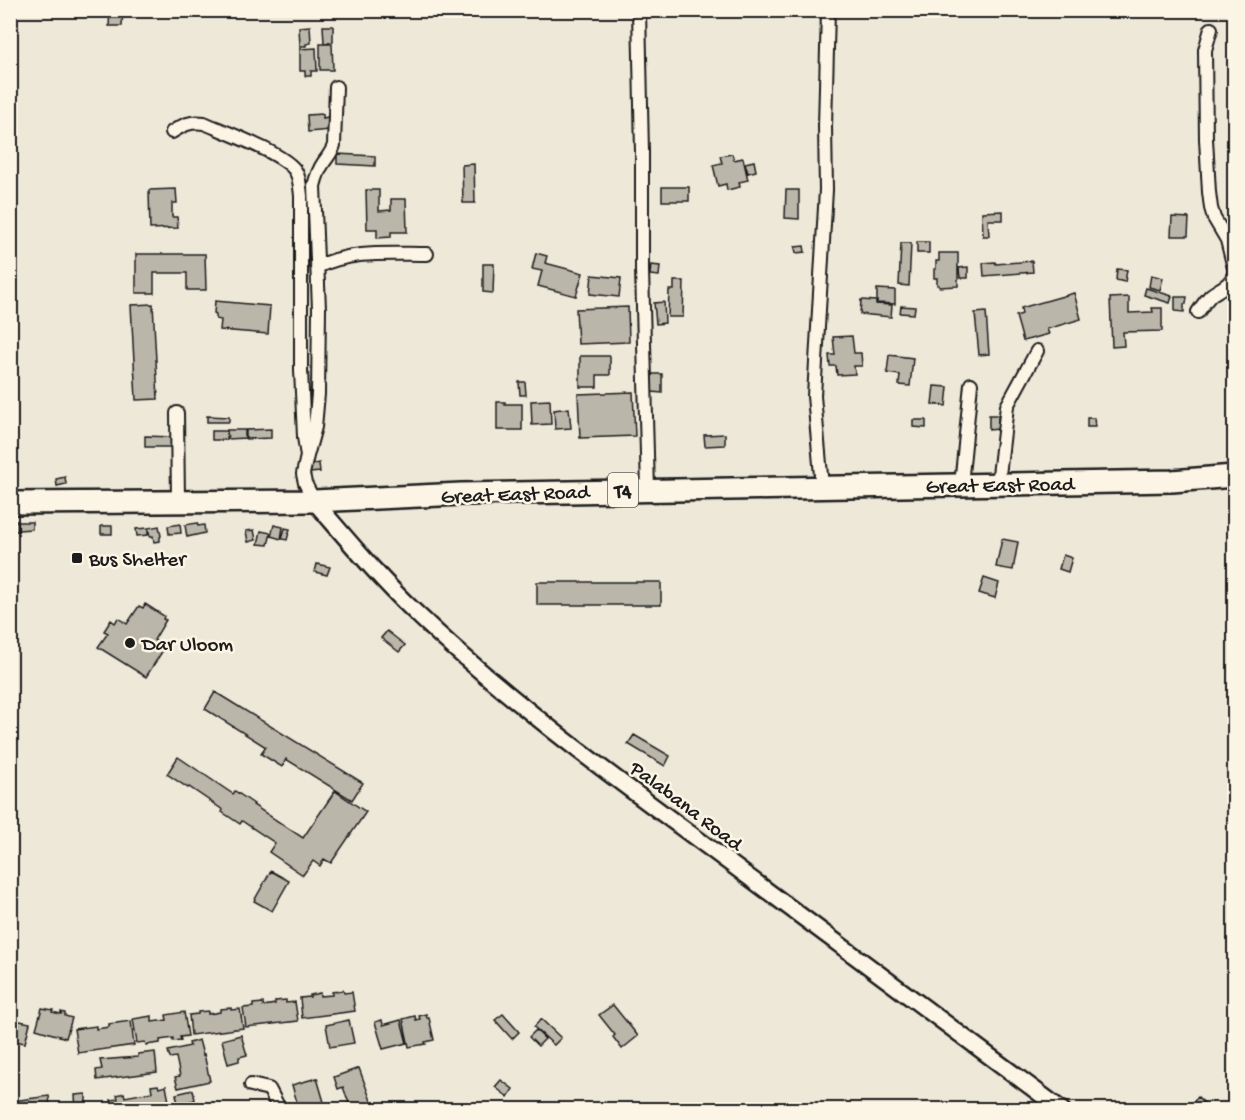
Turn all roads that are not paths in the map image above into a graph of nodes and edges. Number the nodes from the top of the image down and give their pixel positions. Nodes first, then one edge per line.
1 (639, 10) edge
2 (828, 10) edge
3 (1211, 29) dead end
4 (336, 87) dead end
5 (172, 132) dead end
6 (427, 254) dead end
7 (317, 267) junction
8 (1234, 268) edge
9 (1234, 274) edge
10 (1198, 312) dead end
11 (1037, 351) dead end
12 (971, 384) dead end
13 (177, 413) dead end
14 (307, 456) junction
15 (1234, 476) edge
16 (998, 484) junction
17 (961, 485) junction
18 (822, 487) junction
19 (648, 490) junction
20 (178, 501) junction
21 (314, 501) junction
22 (10, 503) edge
23 (251, 1085) dead end
24 (280, 1110) edge
25 (1062, 1110) edge

1 - 19 street
2 - 18 street
3 - 8 street
4 - 7 street
5 - 14 street
6 - 7 street
7 - 14 street
9 - 10 street
11 - 16 street
12 - 17 street
13 - 20 street
14 - 21 street
15 - 16 highway, Great East Road / T4
16 - 17 highway, Great East Road / T4
17 - 18 highway, Great East Road / T4
18 - 19 highway, Great East Road / T4
19 - 21 highway, Great East Road / T4
20 - 21 highway, Great East Road / T4
20 - 22 highway, Great East Road / T4
21 - 25 street, Palabana Road
23 - 24 street

